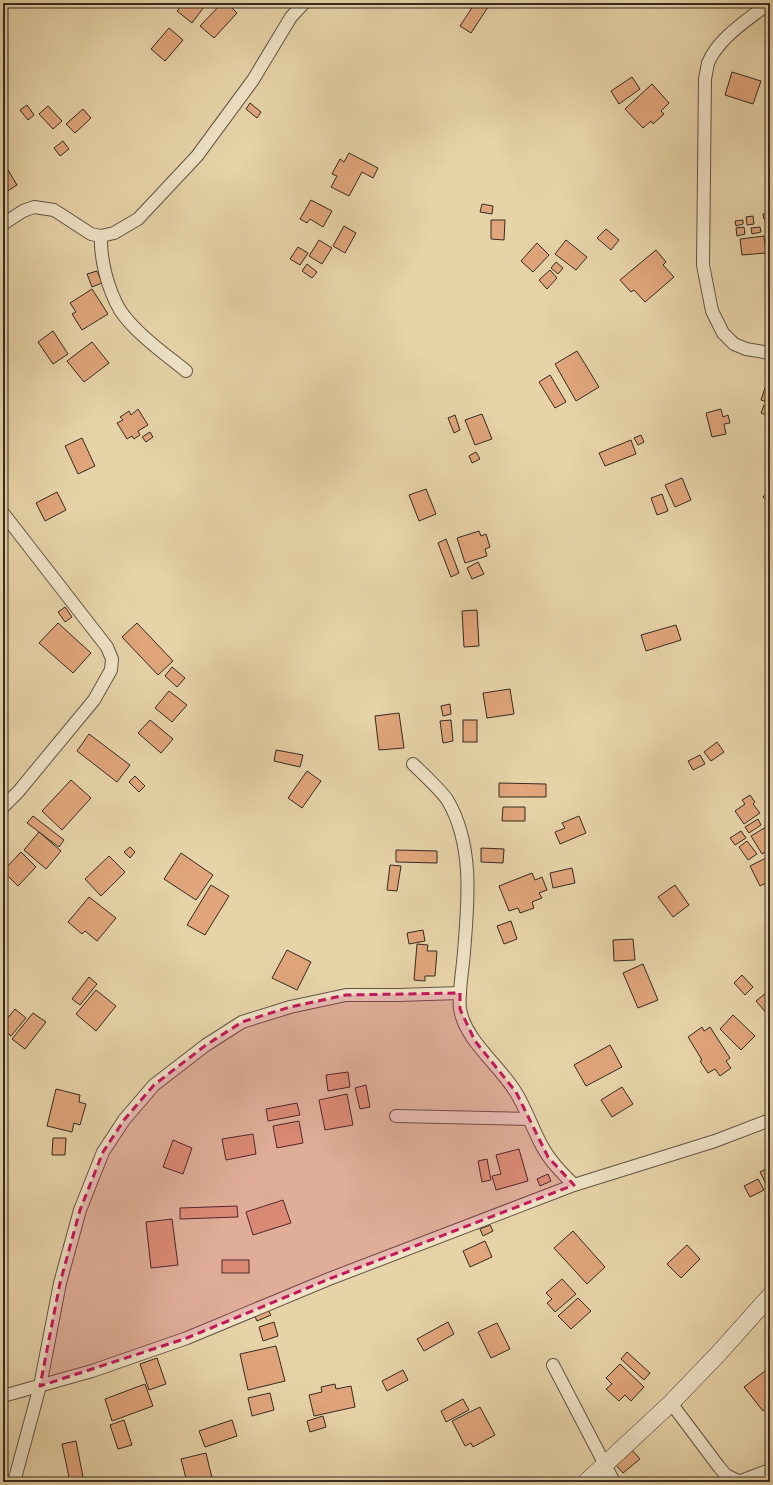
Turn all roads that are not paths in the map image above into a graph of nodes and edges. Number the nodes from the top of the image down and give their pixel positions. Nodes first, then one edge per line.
1 (304, 3) edge
2 (769, 3) edge
3 (3, 224) edge
4 (101, 236) junction
5 (770, 352) edge
6 (186, 371) dead end
7 (3, 513) edge
8 (413, 764) dead end
9 (3, 807) edge
10 (460, 993) junction
11 (396, 1116) dead end
12 (530, 1119) junction
13 (770, 1120) edge
14 (574, 1185) junction
15 (770, 1297) edge
16 (553, 1365) dead end
17 (40, 1386) junction
18 (3, 1396) edge
19 (671, 1403) junction
20 (605, 1463) junction
21 (770, 1470) edge
22 (14, 1482) edge
23 (586, 1482) edge
24 (614, 1482) edge
25 (739, 1482) edge

1 - 4 street
2 - 5 street
3 - 4 street
4 - 6 street
7 - 9 street
8 - 10 street
10 - 12 street
10 - 17 street
11 - 12 street
12 - 14 street
13 - 14 street
14 - 17 street
15 - 19 street
16 - 20 street
17 - 18 street
17 - 22 street
19 - 20 street
19 - 25 street
20 - 23 street
20 - 24 street
21 - 25 street

